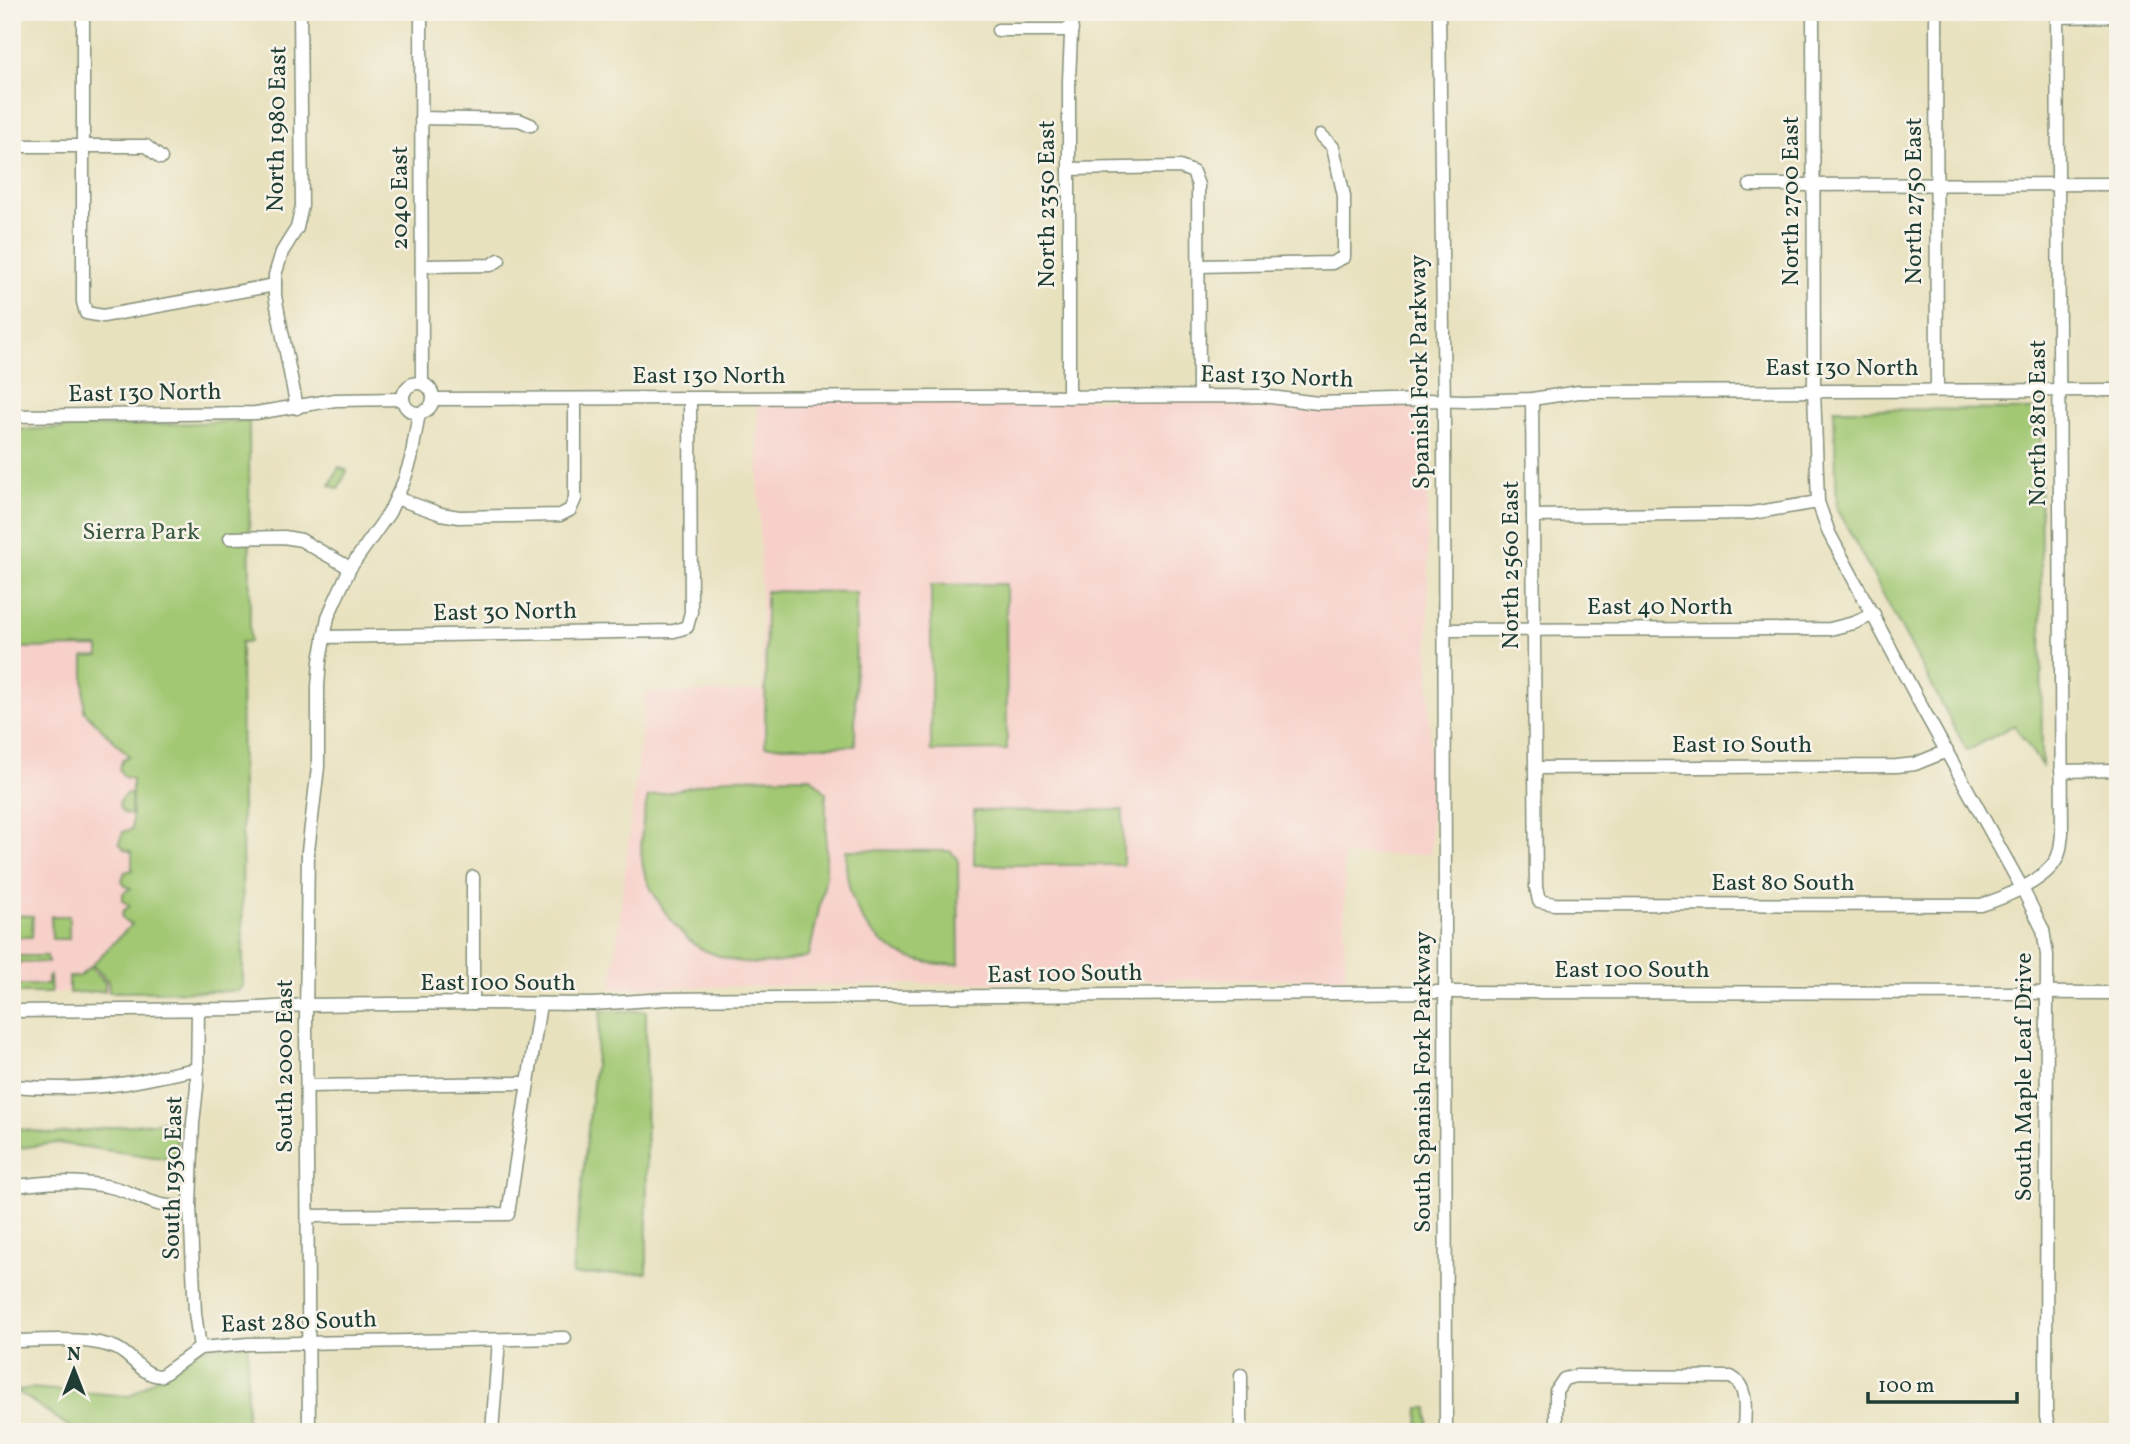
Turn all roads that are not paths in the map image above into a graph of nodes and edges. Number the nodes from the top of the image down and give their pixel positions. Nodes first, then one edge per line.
1 (83, 12) edge
2 (300, 12) edge
3 (421, 12) edge
4 (1072, 12) edge
5 (1439, 12) edge
6 (1813, 12) edge
7 (1936, 12) edge
8 (2057, 15) edge
9 (2118, 16) edge
10 (998, 30) dead end
11 (1072, 30) junction
12 (421, 118) junction
13 (531, 125) dead end
14 (1321, 135) dead end
15 (12, 146) edge
16 (83, 146) junction
17 (161, 158) dead end
18 (1069, 169) junction
19 (2058, 184) junction
20 (2118, 184) edge
21 (1750, 185) dead end
22 (1813, 185) junction
23 (1936, 185) junction
24 (499, 260) dead end
25 (422, 266) junction
26 (1199, 266) junction
27 (275, 285) junction
28 (422, 383) junction
29 (1814, 390) junction
30 (1937, 390) junction
31 (2059, 390) junction
32 (2118, 390) edge
33 (1199, 396) junction
34 (1069, 397) junction
35 (403, 399) junction
36 (433, 399) junction
37 (575, 399) junction
38 (690, 399) junction
39 (1532, 399) junction
40 (1442, 400) junction
41 (297, 408) junction
42 (419, 414) junction
43 (12, 416) edge
44 (396, 498) junction
45 (1818, 502) junction
46 (1533, 516) junction
47 (230, 538) dead end
48 (350, 568) junction
49 (1874, 614) junction
50 (1533, 629) junction
51 (1444, 630) junction
52 (324, 637) junction
53 (1443, 732) joint
54 (1947, 751) junction
55 (1535, 768) junction
56 (2061, 771) junction
57 (2118, 771) edge
58 (2062, 833) joint
59 (472, 877) dead end
60 (2022, 888) junction
61 (1539, 901) joint
62 (1444, 992) junction
63 (2046, 992) junction
64 (2118, 992) edge
65 (473, 1003) junction
66 (540, 1004) junction
67 (307, 1005) junction
68 (198, 1009) junction
69 (12, 1011) edge
70 (198, 1069) junction
71 (526, 1083) junction
72 (12, 1086) edge
73 (307, 1086) junction
74 (12, 1187) edge
75 (190, 1206) junction
76 (308, 1216) junction
77 (565, 1338) dead end
78 (499, 1340) junction
79 (12, 1341) edge
80 (308, 1344) junction
81 (200, 1348) junction
82 (1241, 1375) dead end
83 (309, 1432) edge
84 (492, 1432) edge
85 (1241, 1432) edge
86 (1446, 1432) edge
87 (1556, 1432) edge
88 (1744, 1432) edge
89 (2050, 1432) edge

1 - 16 street
2 - 27 street, North 1980 East
3 - 12 street, 2040 East
4 - 11 street, North 2350 East
5 - 40 street, Spanish Fork Parkway
6 - 22 street, North 2700 East
7 - 23 street, North 2750 East
8 - 9 street
8 - 19 street, North 2810 East
10 - 11 street
11 - 18 street, North 2350 East
12 - 13 street
12 - 25 street, 2040 East
14 - 26 street
15 - 16 street
16 - 17 street
16 - 27 street
18 - 26 street
18 - 34 street, North 2350 East
19 - 20 street
19 - 23 street
19 - 31 street, North 2810 East
21 - 22 street
22 - 23 street
22 - 29 street, North 2700 East
23 - 30 street, North 2750 East
24 - 25 street
25 - 28 street, 2040 East
26 - 33 street
27 - 41 street, North 1980 East
28 - 35 street
28 - 36 street
29 - 30 street, East 130 North
29 - 39 street, East 130 North
29 - 45 street, North 2700 East
30 - 31 street, East 130 North
31 - 32 street, East 130 North
31 - 56 street, North 2810 East
33 - 34 street, East 130 North
33 - 40 street, East 130 North
34 - 38 street, East 130 North
35 - 41 street, East 130 North
35 - 42 street
36 - 37 street, East 130 North
36 - 42 street
37 - 38 street, East 130 North
37 - 44 street
38 - 52 street, East 30 North
39 - 40 street, East 130 North
39 - 46 street, North 2560 East
40 - 51 street, Spanish Fork Parkway
41 - 43 street, East 130 North
42 - 44 street, South 2000 East
44 - 48 street, South 2000 East
45 - 46 street
45 - 49 street, South Maple Leaf Drive
46 - 50 street, North 2560 East
47 - 48 street
48 - 52 street, South 2000 East
49 - 50 street, East 40 North
49 - 54 street, South Maple Leaf Drive
50 - 51 street, East 40 North
50 - 55 street, North 2560 East
51 - 53 street, Spanish Fork Parkway
52 - 67 street, South 2000 East
53 - 62 street, South Spanish Fork Parkway
54 - 55 street, East 10 South
54 - 60 street, South Maple Leaf Drive
55 - 61 street, North 2560 East
56 - 57 street
56 - 58 street, North 2810 East
58 - 60 street, East 80 South
59 - 65 street
60 - 61 street, East 80 South
60 - 63 street, South Maple Leaf Drive
62 - 63 street, East 100 South
62 - 66 street, East 100 South
62 - 86 street, South Spanish Fork Parkway
63 - 64 street, East 100 South
63 - 89 street, South Maple Leaf Drive
65 - 66 street, East 100 South
65 - 67 street, East 100 South
66 - 71 street
67 - 68 street, East 100 South
67 - 73 street, South 2000 East
68 - 69 street, East 100 South
68 - 70 street, South 1930 East
70 - 72 street
70 - 75 street, South 1930 East
71 - 73 street
71 - 76 street
73 - 76 street, South 2000 East
74 - 75 street
75 - 81 street, South 1930 East
76 - 80 street, South 2000 East
77 - 78 street, East 280 South
78 - 80 street, East 280 South
78 - 84 street
79 - 81 street, East 280 South
80 - 81 street, East 280 South
80 - 83 street, South 2000 East
82 - 85 street
87 - 88 street

